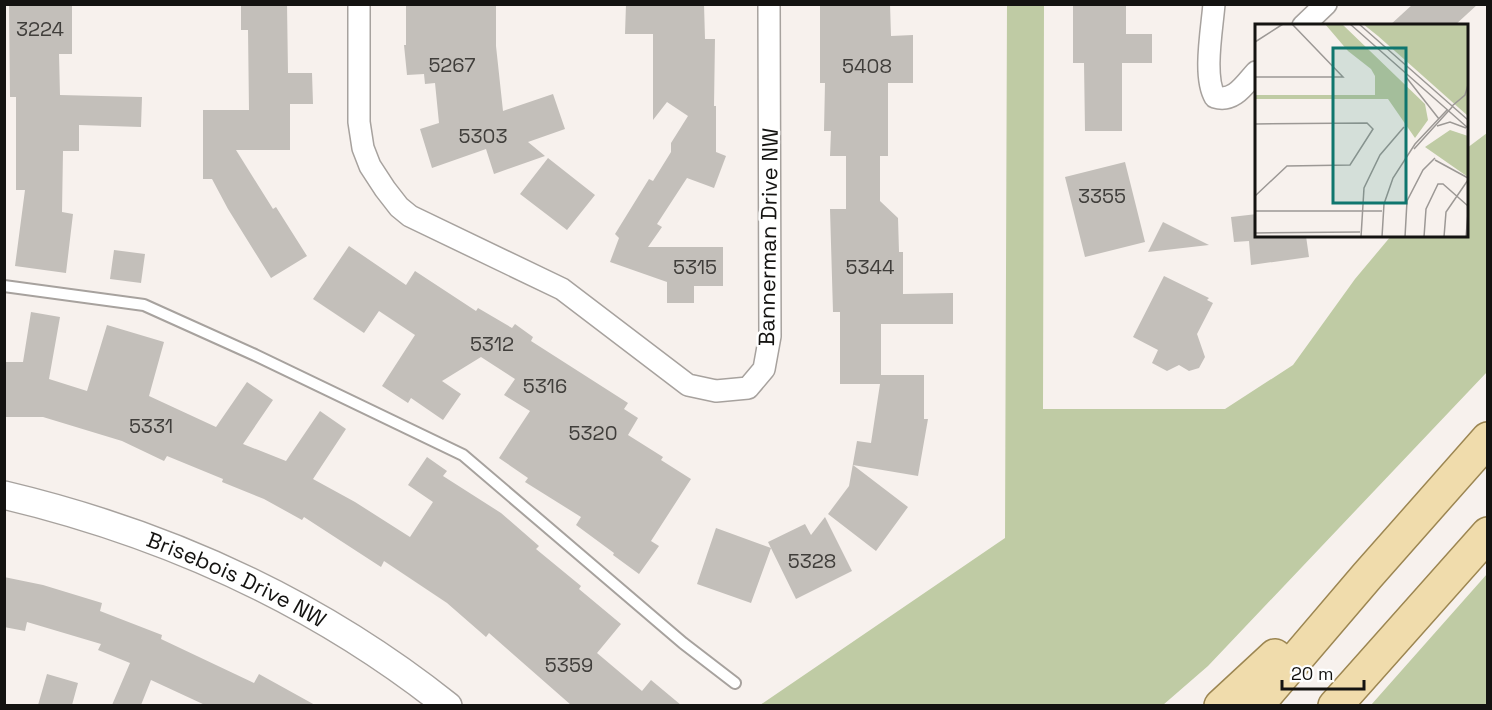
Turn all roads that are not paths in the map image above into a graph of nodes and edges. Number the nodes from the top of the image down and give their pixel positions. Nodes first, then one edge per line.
1 (358, 4) edge
2 (769, 4) edge
3 (1214, 4) edge
4 (1255, 74) edge
5 (4, 286) edge
6 (1488, 439) edge
7 (4, 495) edge
8 (1488, 534) edge
9 (1366, 576) junction
10 (735, 683) dead end
11 (448, 705) edge
12 (1221, 705) edge
13 (1256, 705) edge
14 (1335, 705) edge

1 - 2 street, Bannerman Drive NW
3 - 4 street
5 - 10 lane
6 - 9 main road
7 - 11 street, Brisebois Drive NW
8 - 14 main road
9 - 12 main road
9 - 13 main road

